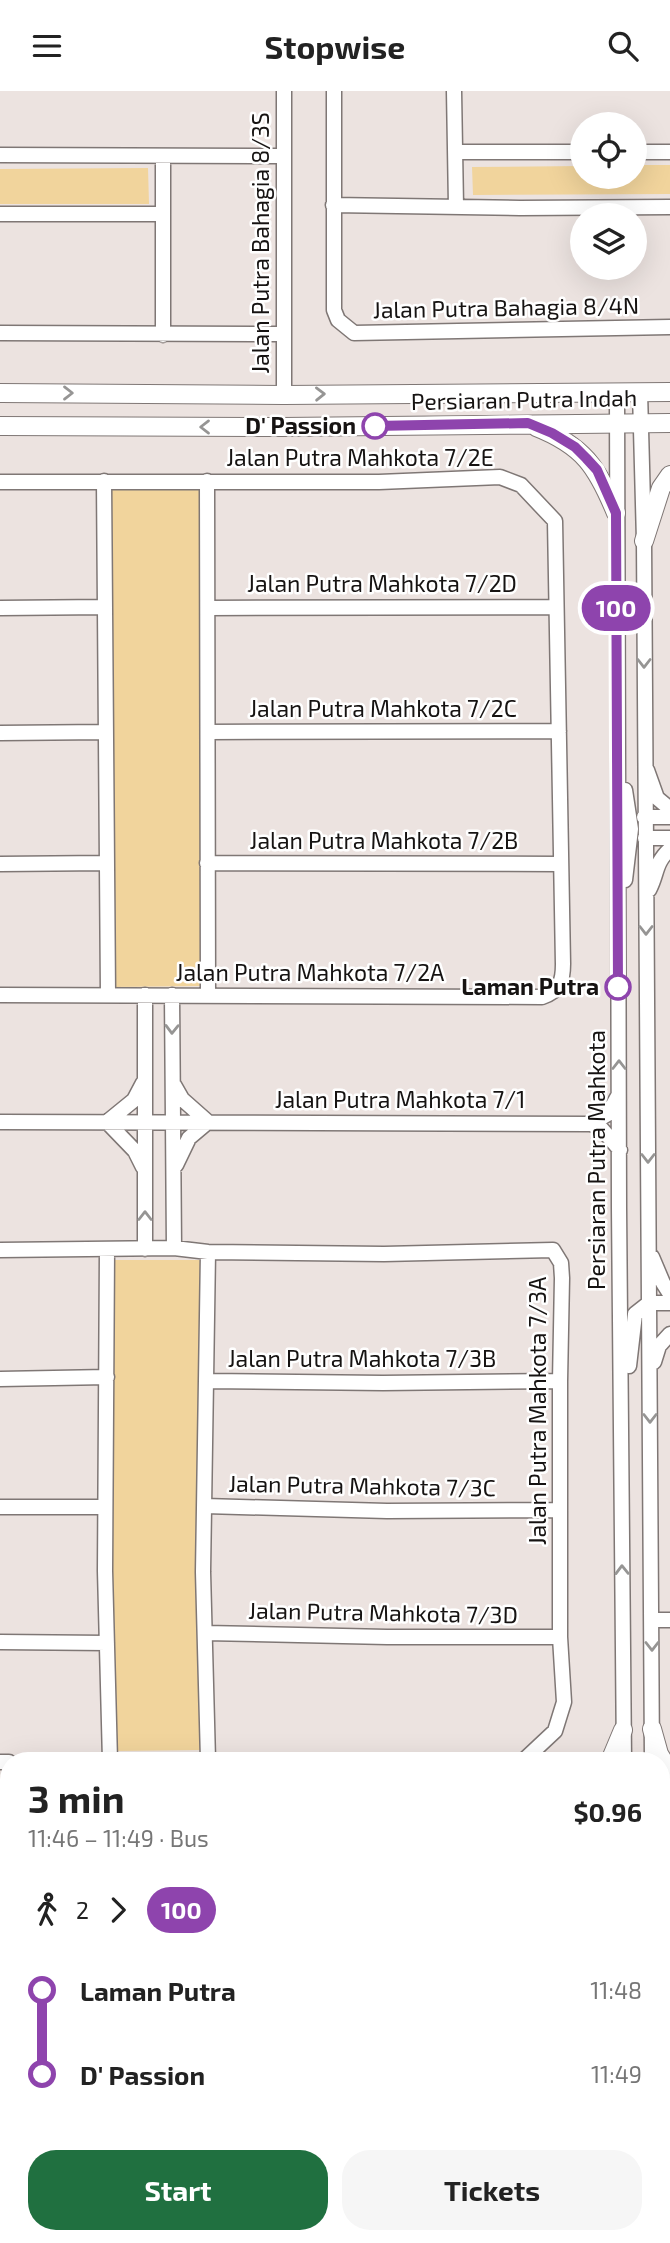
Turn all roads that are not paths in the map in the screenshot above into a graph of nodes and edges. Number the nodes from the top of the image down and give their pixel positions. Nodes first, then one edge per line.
1 (284, 91) edge
2 (334, 91) edge
3 (454, 91) edge
4 (455, 152) junction
5 (570, 152) edge
6 (647, 152) edge
7 (670, 152) edge
8 (0, 155) edge
9 (163, 156) junction
10 (283, 156) junction
11 (333, 205) junction
12 (456, 206) junction
13 (670, 207) edge
14 (0, 214) edge
15 (163, 214) junction
16 (670, 327) edge
17 (0, 333) edge
18 (283, 334) junction
19 (163, 335) junction
20 (617, 391) junction
21 (640, 392) junction
22 (670, 392) edge
23 (0, 393) edge
24 (284, 395) junction
25 (528, 423) junction
26 (616, 423) junction
27 (641, 423) junction
28 (670, 423) edge
29 (0, 426) edge
30 (670, 475) edge
31 (104, 481) junction
32 (207, 481) junction
33 (0, 482) edge
34 (616, 513) junction
35 (644, 541) junction
36 (105, 607) junction
37 (556, 607) junction
38 (0, 608) edge
39 (208, 608) junction
40 (559, 731) junction
41 (106, 732) junction
42 (208, 732) junction
43 (0, 733) edge
44 (617, 752) junction
45 (644, 762) junction
46 (670, 809) edge
47 (645, 817) junction
48 (670, 817) edge
49 (631, 829) junction
50 (645, 838) junction
51 (670, 838) edge
52 (670, 849) edge
53 (106, 863) junction
54 (207, 863) junction
55 (0, 864) edge
56 (560, 864) junction
57 (645, 898) junction
58 (618, 900) junction
59 (563, 964) joint
60 (0, 995) edge
61 (108, 995) junction
62 (159, 995) junction
63 (208, 995) junction
64 (171, 1077) junction
65 (144, 1079) junction
66 (619, 1093) junction
67 (0, 1122) edge
68 (107, 1122) junction
69 (145, 1122) junction
70 (173, 1122) junction
71 (208, 1122) junction
72 (592, 1123) junction
73 (620, 1150) junction
74 (173, 1172) junction
75 (145, 1177) junction
76 (620, 1232) junction
77 (648, 1245) junction
78 (174, 1248) junction
79 (145, 1249) junction
80 (0, 1250) edge
81 (107, 1250) junction
82 (208, 1252) junction
83 (670, 1293) edge
84 (649, 1303) junction
85 (670, 1303) edge
86 (635, 1314) junction
87 (649, 1326) junction
88 (670, 1326) edge
89 (670, 1334) edge
90 (107, 1377) junction
91 (0, 1379) edge
92 (206, 1381) junction
93 (560, 1381) junction
94 (649, 1389) junction
95 (620, 1405) junction
96 (205, 1506) junction
97 (0, 1507) edge
98 (106, 1507) junction
99 (560, 1510) junction
100 (651, 1620) junction
101 (670, 1620) edge
102 (205, 1633) junction
103 (560, 1637) junction
104 (0, 1641) edge
105 (107, 1643) junction
106 (652, 1729) junction
107 (623, 1730) junction
108 (110, 1752) edge
109 (208, 1752) edge
110 (533, 1752) edge
111 (614, 1752) edge
112 (624, 1752) edge
113 (652, 1752) edge
114 (658, 1752) edge

1 - 10 street, Jalan Putra Bahagia 8/3S
2 - 11 street
3 - 4 street
4 - 5 street
4 - 12 street
6 - 7 street
8 - 9 street
9 - 10 street
9 - 15 street
10 - 18 street, Jalan Putra Bahagia 8/3S
11 - 12 street
11 - 16 street, Jalan Putra Bahagia 8/4N
12 - 13 street
14 - 15 street
15 - 19 street
17 - 19 street
18 - 19 street
18 - 24 street, Jalan Putra Bahagia 8/3S
20 - 21 main road, Persiaran Putra Indah
24 -> 20 main road, Persiaran Putra Indah
20 - 26 street, Persiaran Putra Mahkota
21 - 22 main road, Persiaran Putra Indah
21 - 27 street
23 -> 24 main road, Persiaran Putra Indah
25 - 26 main road, Persiaran Putra Indah
25 -> 29 main road, Persiaran Putra Indah
25 - 34 main road
26 - 27 main road, Persiaran Putra Indah
26 - 34 street, Persiaran Putra Mahkota
27 - 28 main road, Persiaran Putra Indah
27 - 35 street
30 - 35 main road
31 - 32 street, Jalan Putra Mahkota 7/2E
31 - 33 street, Jalan Putra Mahkota 7/2E
31 - 36 street
32 - 37 street, Jalan Putra Mahkota 7/2E
32 - 39 street
34 - 44 street, Persiaran Putra Mahkota
35 -> 45 street
36 - 38 street
36 - 41 street
37 - 39 street, Jalan Putra Mahkota 7/2D
37 - 40 street, Jalan Putra Mahkota 7/2E
39 - 42 street
40 - 42 street, Jalan Putra Mahkota 7/2C
40 - 56 street, Jalan Putra Mahkota 7/2E
41 - 43 street
41 - 53 street
42 - 54 street
44 - 49 street
44 - 58 street, Persiaran Putra Mahkota
45 - 46 street
45 - 47 street
47 - 48 street
47 - 49 street
47 - 50 street
49 - 50 street
49 - 58 street
50 - 51 street
50 - 57 street
52 - 57 street
53 - 55 street
53 - 61 street
54 - 56 street, Jalan Putra Mahkota 7/2B
54 - 63 street
56 - 59 street, Jalan Putra Mahkota 7/2E
57 -> 77 street
66 -> 58 street, Persiaran Putra Mahkota
59 - 63 street, Jalan Putra Mahkota 7/2A
60 - 61 street, Jalan Putra Mahkota 7/2A
61 - 62 street, Jalan Putra Mahkota 7/2A
62 - 63 street, Jalan Putra Mahkota 7/2A
62 -> 64 street
62 - 65 street
64 - 70 street
64 - 71 street
65 - 68 street
65 - 69 street
66 - 72 street
66 - 73 street, Persiaran Putra Mahkota
67 - 68 street, Jalan Putra Mahkota 7/1
68 - 69 street, Jalan Putra Mahkota 7/1
68 - 75 street
69 - 70 street, Jalan Putra Mahkota 7/1
69 - 75 street
70 - 71 street, Jalan Putra Mahkota 7/1
70 - 74 street
71 - 72 street, Jalan Putra Mahkota 7/1
71 - 74 street
72 - 73 street
73 - 76 street, Persiaran Putra Mahkota
74 - 78 street
79 -> 75 street
76 - 86 street
76 - 95 street, Persiaran Putra Mahkota
77 - 83 street
77 - 84 street
78 - 79 street, Jalan Putra Mahkota 7/3A
78 - 82 street, Jalan Putra Mahkota 7/3A
79 - 81 street, Jalan Putra Mahkota 7/3A
80 - 81 street, Jalan Putra Mahkota 7/3A
81 - 90 street
82 - 92 street
82 - 93 street, Jalan Putra Mahkota 7/3A
84 - 85 street
84 - 86 street
84 - 87 street
86 - 87 street
86 - 95 street
87 - 88 street
87 - 94 street
89 - 94 street
90 - 91 street
90 - 98 street
92 - 93 street, Jalan Putra Mahkota 7/3B
92 - 96 street
93 - 99 street, Jalan Putra Mahkota 7/3A
94 -> 100 street
107 -> 95 street, Persiaran Putra Mahkota
96 - 99 street, Jalan Putra Mahkota 7/3C
96 - 102 street
97 - 98 street
98 - 105 street
99 - 103 street, Jalan Putra Mahkota 7/3A
100 - 101 street
100 -> 106 street
102 - 103 street, Jalan Putra Mahkota 7/3D
102 - 109 street
103 - 110 street, Jalan Putra Mahkota 7/3A
104 - 105 street
105 - 108 street
106 - 113 street
106 - 114 main road
107 - 111 main road
107 - 112 street, Persiaran Putra Mahkota

